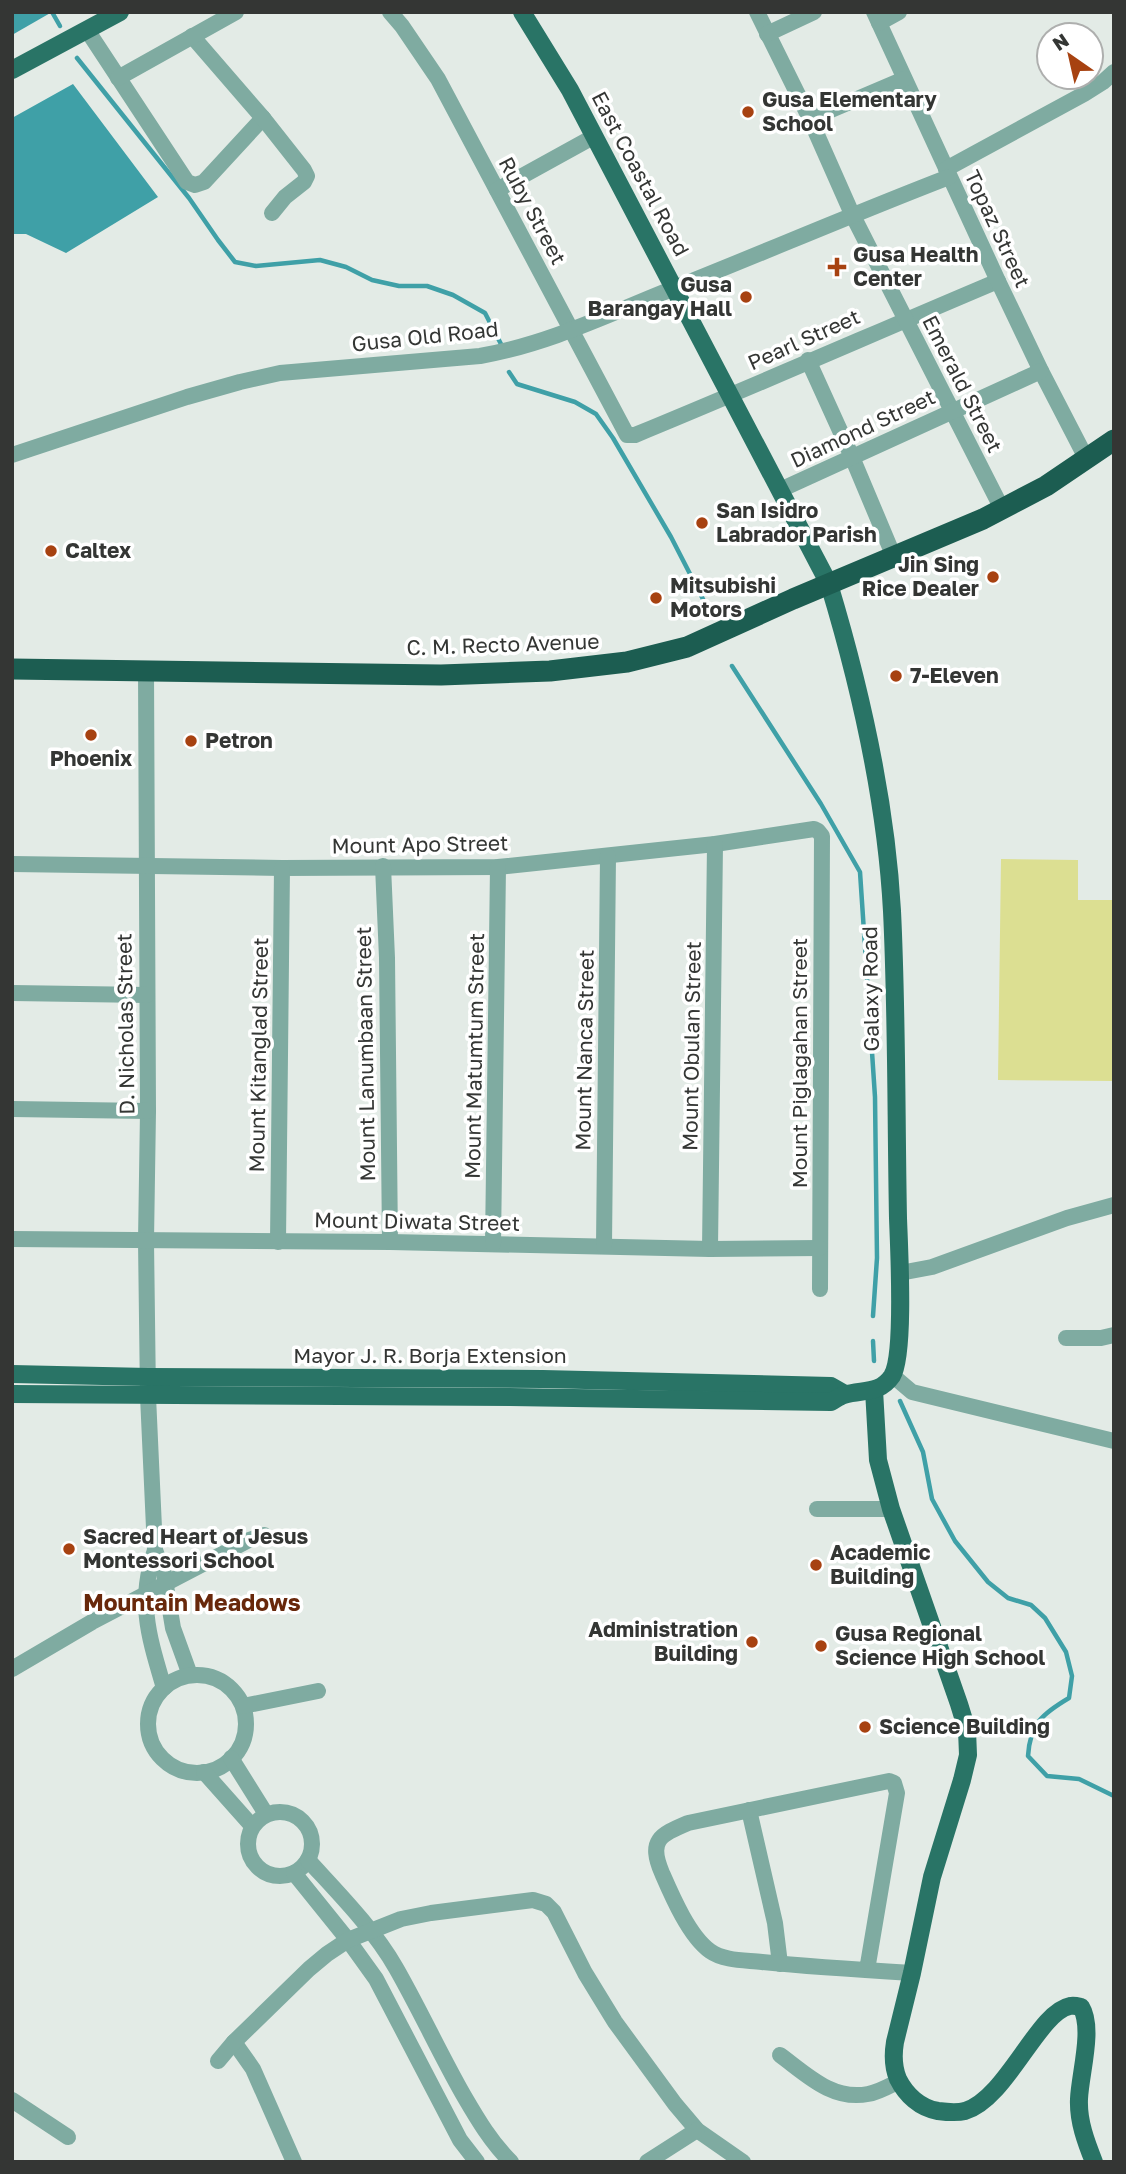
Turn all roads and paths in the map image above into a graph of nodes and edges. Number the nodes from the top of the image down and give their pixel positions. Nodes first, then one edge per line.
1 (120, 12) edge
2 (236, 12) edge
3 (390, 12) edge
4 (522, 12) edge
5 (757, 12) edge
6 (814, 12) edge
7 (899, 12) edge
8 (877, 18) edge
9 (87, 30) junction
10 (767, 34) junction
11 (192, 36) junction
12 (12, 70) edge
13 (1114, 72) edge
14 (118, 78) junction
15 (904, 79) junction
16 (263, 118) junction
17 (810, 119) junction
18 (593, 137) junction
19 (947, 173) junction
20 (497, 190) junction
21 (272, 213) dead end
22 (852, 214) junction
23 (998, 281) junction
24 (675, 288) junction
25 (906, 319) junction
26 (571, 330) junction
27 (808, 360) junction
28 (1041, 371) junction
29 (731, 396) junction
30 (953, 411) junction
31 (626, 435) joint
32 (1114, 440) edge
33 (12, 455) edge
34 (852, 457) junction
35 (1087, 460) junction
36 (780, 490) junction
37 (1002, 509) junction
38 (894, 557) junction
39 (829, 584) junction
40 (12, 669) edge
41 (146, 670) junction
42 (822, 836) joint
43 (715, 844) junction
44 (608, 856) junction
45 (12, 864) edge
46 (146, 866) junction
47 (383, 866) junction
48 (282, 867) junction
49 (498, 867) junction
50 (12, 993) edge
51 (147, 995) junction
52 (12, 1109) edge
53 (148, 1111) junction
54 (1114, 1205) edge
55 (12, 1239) edge
56 (146, 1241) junction
57 (278, 1242) junction
58 (390, 1242) junction
59 (493, 1244) junction
60 (604, 1246) junction
61 (820, 1248) junction
62 (710, 1249) junction
63 (900, 1273) junction
64 (820, 1289) dead end
65 (1114, 1335) edge
66 (1066, 1338) dead end
67 (12, 1374) edge
68 (892, 1375) junction
69 (148, 1377) junction
70 (544, 1379) junction
71 (874, 1390) junction
72 (12, 1394) edge
73 (845, 1394) junction
74 (148, 1396) junction
75 (543, 1398) junction
76 (1114, 1441) edge
77 (891, 1508) junction
78 (817, 1509) dead end
79 (264, 1535) dead end
80 (155, 1550) junction
81 (165, 1584) junction
82 (145, 1593) junction
83 (12, 1669) edge
84 (190, 1675) junction
85 (163, 1688) junction
86 (318, 1691) dead end
87 (243, 1706) junction
88 (231, 1758) junction
89 (204, 1772) junction
90 (749, 1810) junction
91 (266, 1814) junction
92 (252, 1826) junction
93 (309, 1860) junction
94 (294, 1873) junction
95 (371, 1930) junction
96 (348, 1940) junction
97 (780, 1964) junction
98 (867, 1970) junction
99 (912, 1973) junction
100 (234, 2042) junction
101 (780, 2054) dead end
102 (218, 2061) dead end
103 (899, 2081) junction
104 (12, 2100) edge
105 (697, 2130) junction
106 (68, 2137) dead end
107 (294, 2162) edge
108 (477, 2162) edge
109 (510, 2162) edge
110 (648, 2162) edge
111 (743, 2162) edge
112 (1094, 2162) edge

1 - 9 main road
2 - 11 street
3 - 20 street, Ruby Street
4 - 18 main road, East Coastal Road
5 - 10 street, Emerald Street
6 - 10 street
7 - 8 street
8 - 15 street, Topaz Street
9 - 12 main road
9 - 14 street
10 - 17 street, Emerald Street
11 - 14 street
11 - 16 street
13 - 19 street, Gusa Old Road
14 - 16 street
15 - 17 street
15 - 19 street, Topaz Street
16 - 21 street
17 - 22 street, Emerald Street
18 - 20 street
18 - 24 main road, East Coastal Road
19 - 22 street, Gusa Old Road
19 - 23 street, Topaz Street
20 - 26 street, Ruby Street
22 - 24 street, Gusa Old Road
22 - 25 street, Emerald Street
23 - 25 street, Pearl Street
23 - 28 street, Topaz Street
24 - 26 street, Gusa Old Road
24 - 29 main road, East Coastal Road
25 - 27 street, Pearl Street
25 - 30 street, Emerald Street
26 - 31 street, Ruby Street
26 - 33 street, Gusa Old Road
27 - 29 street, Pearl Street
27 - 34 street
28 - 30 street, Diamond Street
28 - 35 street, Topaz Street
29 - 31 street, Pearl Street
29 - 36 main road, East Coastal Road
30 - 34 street, Diamond Street
30 - 37 street, Emerald Street
32 - 35 highway, C. M. Recto Avenue
34 - 36 street, Diamond Street
34 - 38 street
35 - 37 highway, C. M. Recto Avenue
36 - 39 main road, East Coastal Road
37 - 38 highway, C. M. Recto Avenue
38 - 39 highway, C. M. Recto Avenue
39 - 41 highway, C. M. Recto Avenue
39 - 63 main road, Galaxy Road
40 - 41 highway, C. M. Recto Avenue
41 - 46 street, D. Nicholas Street
42 - 43 street, Mount Apo Street
42 - 61 street, Mount Piglagahan Street
43 - 44 street, Mount Apo Street
43 - 62 street, Mount Obulan Street
44 - 49 street, Mount Apo Street
44 - 60 street, Mount Nanca Street
45 - 46 street, Mount Apo Street
46 - 48 street, Mount Apo Street
46 - 51 street, D. Nicholas Street
47 - 48 street, Mount Apo Street
47 - 49 street, Mount Apo Street
47 - 58 street, Mount Lanumbaan Street
48 - 57 street, Mount Kitanglad Street
49 - 59 street, Mount Matumtum Street
50 - 51 street
51 - 53 street, D. Nicholas Street
52 - 53 street
53 - 56 street, D. Nicholas Street
54 - 63 street
55 - 56 street, Mount Diwata Street
56 - 57 street, Mount Diwata Street
56 - 69 street, D. Nicholas Street
57 - 58 street, Mount Diwata Street
58 - 59 street, Mount Diwata Street
59 - 60 street, Mount Diwata Street
60 - 62 street, Mount Diwata Street
61 - 62 street, Mount Diwata Street
61 - 64 street, Mount Piglagahan Street
63 - 68 main road, Galaxy Road
65 - 66 street
67 - 69 main road, Mayor J. R. Borja Extension
68 - 71 main road
68 - 76 street
69 - 70 main road, Mayor J. R. Borja Extension
69 - 74 street, D. Nicholas Street
70 - 73 main road, Mayor J. R. Borja Extension
70 - 75 main road
71 - 73 main road, Mayor J. R. Borja Extension
71 - 77 main road
72 - 74 main road, Mayor J. R. Borja Extension
73 - 75 main road, Mayor J. R. Borja Extension
74 - 75 main road, Mayor J. R. Borja Extension
74 - 80 street, D. Nicholas Street
77 - 78 street
77 - 99 main road
79 - 81 street
80 - 81 street
80 - 82 street
81 - 82 street
81 - 84 street
82 - 83 street
82 - 85 street
84 - 85 street
84 - 87 street
85 - 89 street
86 - 87 street
87 - 88 street
88 - 89 street
88 - 91 street
89 - 92 street
90 - 97 street
90 - 97 street
90 - 98 street
91 - 92 street
91 - 93 street
92 - 94 street
93 - 94 street
93 - 95 street
94 - 96 street
95 - 96 street
95 - 105 street
95 - 109 street
96 - 100 street
96 - 108 street
97 - 98 street
98 - 99 street
99 - 103 main road
100 - 102 street
100 - 107 street
101 - 103 street
103 - 112 main road
104 - 106 street
105 - 110 street
105 - 111 street

